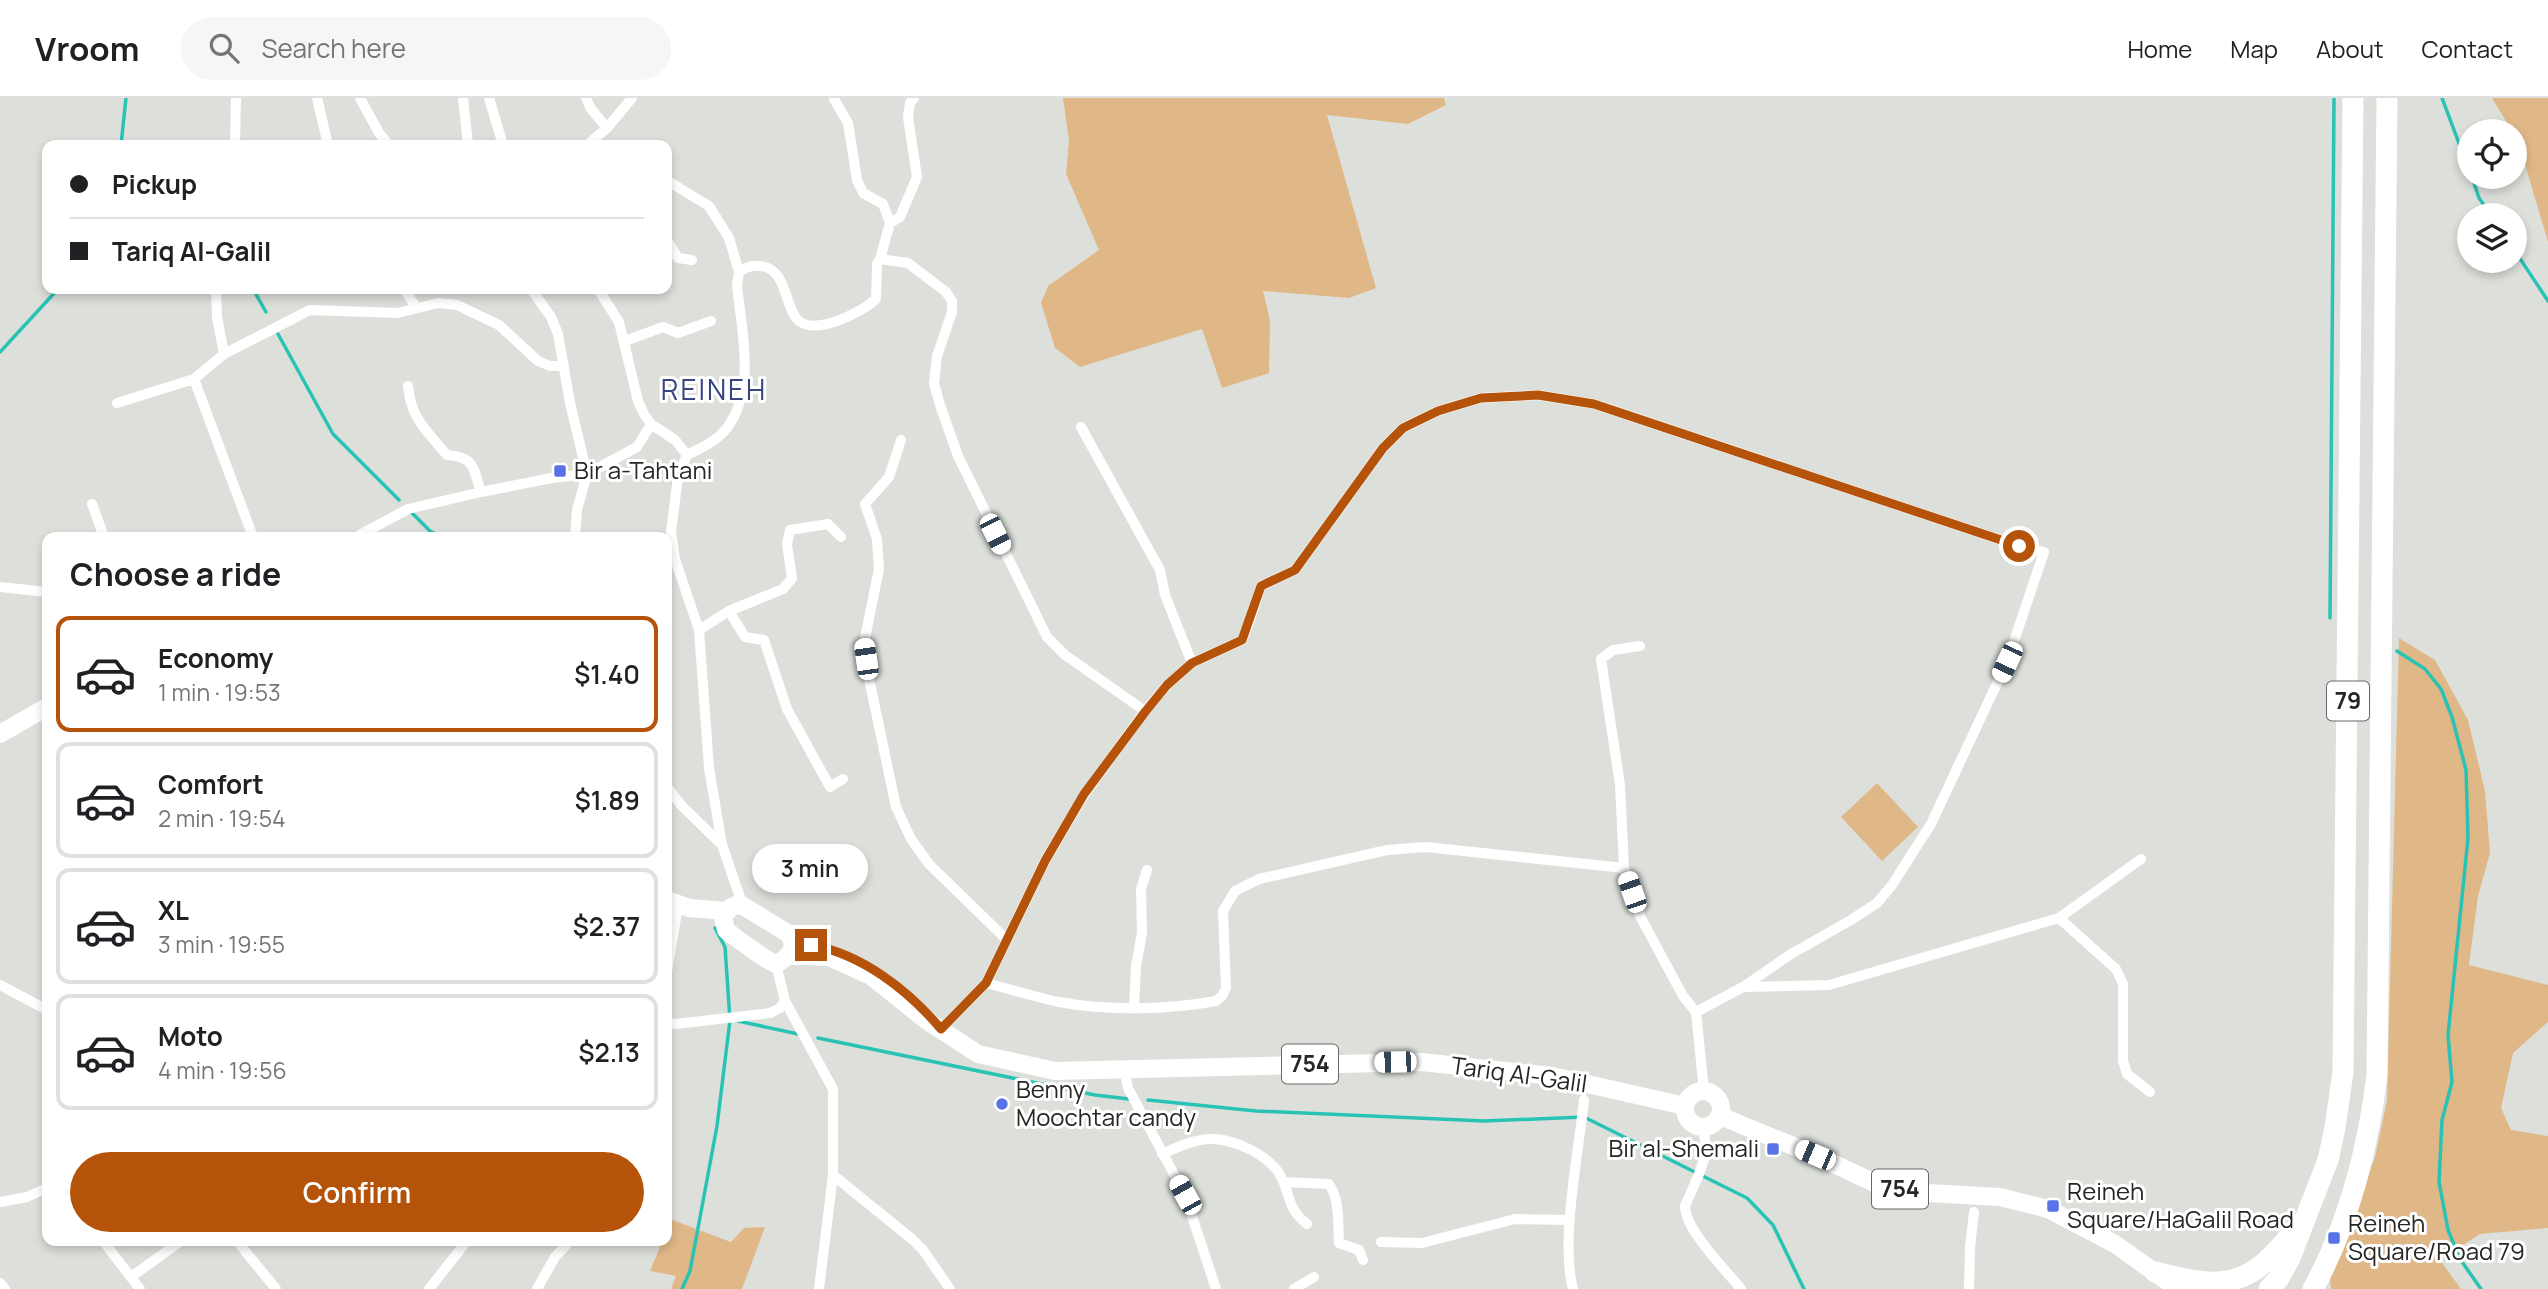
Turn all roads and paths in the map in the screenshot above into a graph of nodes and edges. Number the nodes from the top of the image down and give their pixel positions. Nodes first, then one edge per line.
1 (236, 98) edge
2 (317, 98) edge
3 (360, 98) edge
4 (463, 98) edge
5 (489, 98) edge
6 (586, 98) edge
7 (632, 98) edge
8 (914, 98) edge
9 (2353, 98) edge
10 (2387, 98) edge
11 (834, 99) edge
12 (607, 128) junction
13 (235, 140) edge
14 (327, 140) edge
15 (384, 140) edge
16 (467, 140) edge
17 (502, 140) edge
18 (593, 140) edge
19 (672, 184) edge
20 (890, 223) junction
21 (672, 248) edge
22 (880, 258) junction
23 (692, 260) dead end
24 (739, 272) junction
25 (216, 294) edge
26 (407, 294) edge
27 (534, 294) edge
28 (604, 294) edge
29 (416, 307) junction
30 (711, 321) dead end
31 (625, 341) junction
32 (224, 354) junction
33 (564, 366) junction
34 (194, 379) junction
35 (408, 386) dead end
36 (117, 403) dead end
37 (651, 424) junction
38 (1081, 428) dead end
39 (901, 440) dead end
40 (687, 455) junction
41 (587, 474) junction
42 (481, 492) junction
43 (92, 504) dead end
44 (102, 532) edge
45 (251, 532) edge
46 (365, 532) edge
47 (575, 532) edge
48 (671, 532) edge
49 (841, 537) dead end
50 (672, 539) edge
51 (0, 587) edge
52 (42, 591) edge
53 (729, 611) junction
54 (699, 630) junction
55 (1640, 646) dead end
56 (1192, 663) junction
57 (42, 710) edge
58 (1145, 712) junction
59 (0, 734) edge
60 (843, 779) dead end
61 (672, 794) edge
62 (722, 845) junction
63 (2141, 859) dead end
64 (1624, 867) junction
65 (1147, 870) dead end
66 (678, 905) edge
67 (731, 915) junction
68 (2059, 918) junction
69 (672, 933) edge
70 (1007, 940) junction
71 (786, 953) junction
72 (986, 983) junction
73 (0, 985) edge
74 (1743, 987) junction
75 (785, 1001) junction
76 (42, 1007) edge
77 (1134, 1008) junction
78 (1696, 1012) junction
79 (672, 1024) edge
80 (941, 1029) junction
81 (1124, 1069) junction
82 (1704, 1091) junction
83 (2150, 1092) dead end
84 (1584, 1100) dead end
85 (1685, 1105) junction
86 (1720, 1116) junction
87 (1703, 1128) junction
88 (1163, 1154) junction
89 (833, 1175) junction
90 (1283, 1182) junction
91 (42, 1190) edge
92 (0, 1202) edge
93 (2310, 1204) junction
94 (1974, 1212) dead end
95 (1570, 1220) junction
96 (1307, 1224) dead end
97 (1381, 1242) dead end
98 (107, 1246) edge
99 (174, 1246) edge
100 (241, 1246) edge
101 (463, 1246) edge
102 (565, 1246) edge
103 (1363, 1260) dead end
104 (131, 1277) junction
105 (1314, 1277) dead end
106 (0, 1283) edge
107 (2156, 1284) edge
108 (2318, 1284) edge
109 (5, 1289) edge
110 (140, 1289) edge
111 (275, 1289) edge
112 (429, 1289) edge
113 (537, 1289) edge
114 (819, 1289) edge
115 (950, 1289) edge
116 (1216, 1289) edge
117 (1294, 1289) edge
118 (1573, 1289) edge
119 (1741, 1289) edge
120 (1969, 1289) edge
121 (2178, 1289) edge
122 (2269, 1289) edge

1 - 13 street
2 - 14 street
3 - 15 street
4 - 16 street
5 - 17 street
6 - 12 street
7 - 12 street
8 - 20 street
9 - 93 highway, 79
10 - 108 highway, 79
11 - 20 street
12 - 18 street
19 - 24 street
20 - 22 street
21 - 23 street
22 - 24 street
22 - 58 street
24 - 40 street
25 - 32 street
26 - 29 street
27 - 33 street
28 - 31 street
29 - 32 street
29 - 33 street
30 - 31 street
31 - 37 street
32 - 34 street
33 - 41 street
34 - 36 street
34 - 45 street
35 - 42 street
37 - 40 street
37 - 41 street
38 - 56 street
39 - 70 street
40 - 48 street
41 - 42 street
41 - 47 street
42 - 46 street
43 - 44 street
49 - 53 street
50 - 54 street
51 - 52 street
53 - 54 street
53 - 60 street
54 - 62 street
55 - 64 street
56 - 58 street
56 - 74 street
57 - 59 main road
58 - 70 street
61 - 62 street
62 - 67 street
63 - 68 street
64 - 77 street
64 - 78 street
65 - 77 street
66 - 67 main road
66 - 69 street
67 - 71 main road
67 - 71 main road
68 - 74 street
68 - 83 street
70 - 72 street
71 - 75 street
71 - 80 main road, Tariq Al-Galil / 754
72 - 77 street
72 - 80 street
73 - 76 street
74 - 78 street
75 - 79 street
75 - 89 street
78 - 82 street
80 - 81 main road, Tariq Al-Galil / 754
81 - 85 main road, Tariq Al-Galil / 754
81 - 88 street
82 - 85 main road
82 - 86 main road
84 - 95 street
85 - 87 main road
86 - 87 main road
86 - 107 main road, 754
87 - 119 street
88 - 90 street
88 - 116 street
89 - 114 street
89 - 115 street
90 - 96 street
90 - 103 street
91 - 92 street
93 - 107 highway
93 - 122 highway, 79
94 - 120 street
95 - 97 street
95 - 118 street
98 - 104 street
99 - 104 street
100 - 111 street
101 - 112 street
102 - 113 street
104 - 110 street
105 - 117 street
106 - 109 street
107 - 121 main road, 754

